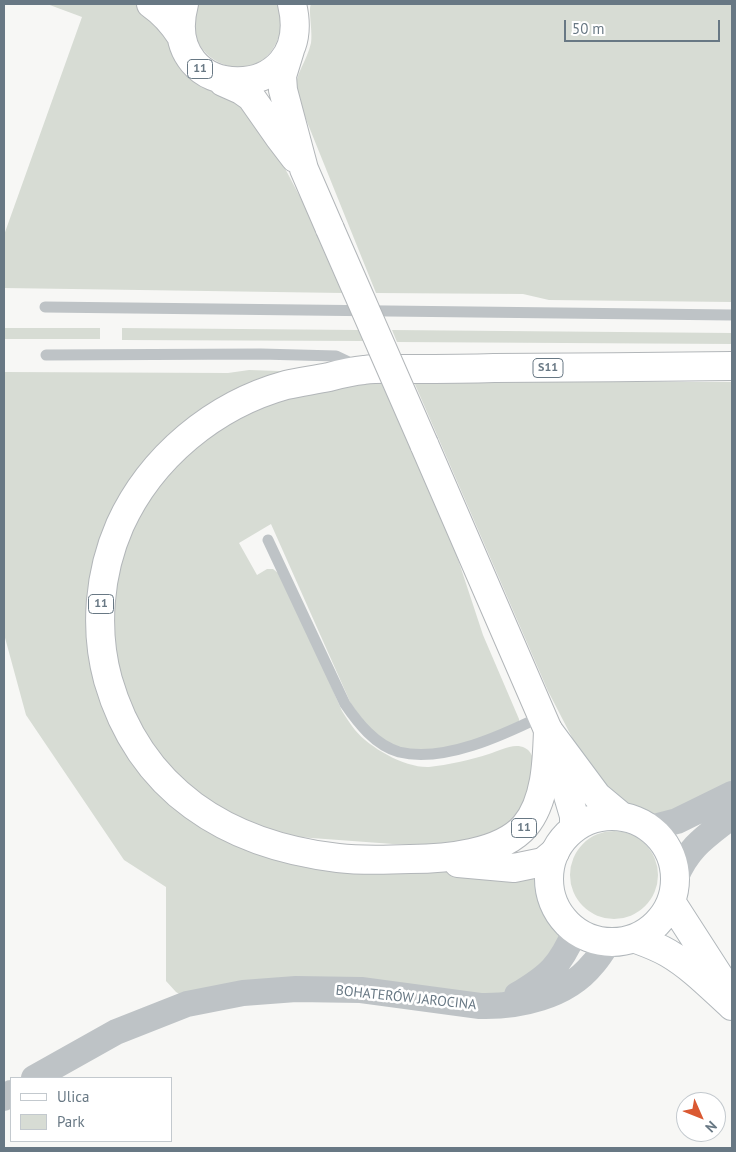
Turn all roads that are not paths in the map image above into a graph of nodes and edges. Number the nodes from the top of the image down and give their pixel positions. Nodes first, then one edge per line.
1 (151, 4) edge
2 (184, 4) edge
3 (292, 4) edge
4 (181, 36) junction
5 (291, 48) junction
6 (215, 78) junction
7 (304, 169) junction
8 (45, 307) dead end
9 (732, 315) edge
10 (46, 355) dead end
11 (732, 366) edge
12 (365, 370) junction
13 (268, 540) dead end
14 (546, 723) junction
15 (732, 794) edge
16 (621, 816) junction
17 (732, 816) edge
18 (574, 828) junction
19 (650, 828) junction
20 (555, 852) junction
21 (428, 859) junction
22 (676, 877) junction
23 (672, 903) junction
24 (575, 932) junction
25 (636, 938) junction
26 (608, 943) junction
27 (732, 998) edge
28 (497, 1006) junction
29 (732, 1006) edge
30 (36, 1077) edge

1 - 4 main road, 11
2 - 4 main road, 11
3 - 5 main road, 11
4 - 6 main road, 11
5 - 6 main road, 11
5 - 7 main road, 11
6 - 7 main road, 11
7 - 14 main road, 11, bridge
8 - 9 lane
10 - 12 lane, S11
11 - 12 main road, S11
12 - 21 main road, 11
13 - 14 lane
14 - 16 main road
14 - 18 main road
14 - 21 main road, 11
15 - 19 street
16 - 18 main road
16 - 19 main road
17 - 22 street
18 - 20 main road
19 - 22 main road
20 - 21 main road, 11
20 - 24 main road
22 - 23 main road
23 - 25 main road
23 - 27 main road
24 - 26 main road
24 - 28 street, BOHATERÓW JAROCINA
25 - 26 main road
25 - 29 main road
26 - 28 street, BOHATERÓW JAROCINA
28 - 30 street, BOHATERÓW JAROCINA

